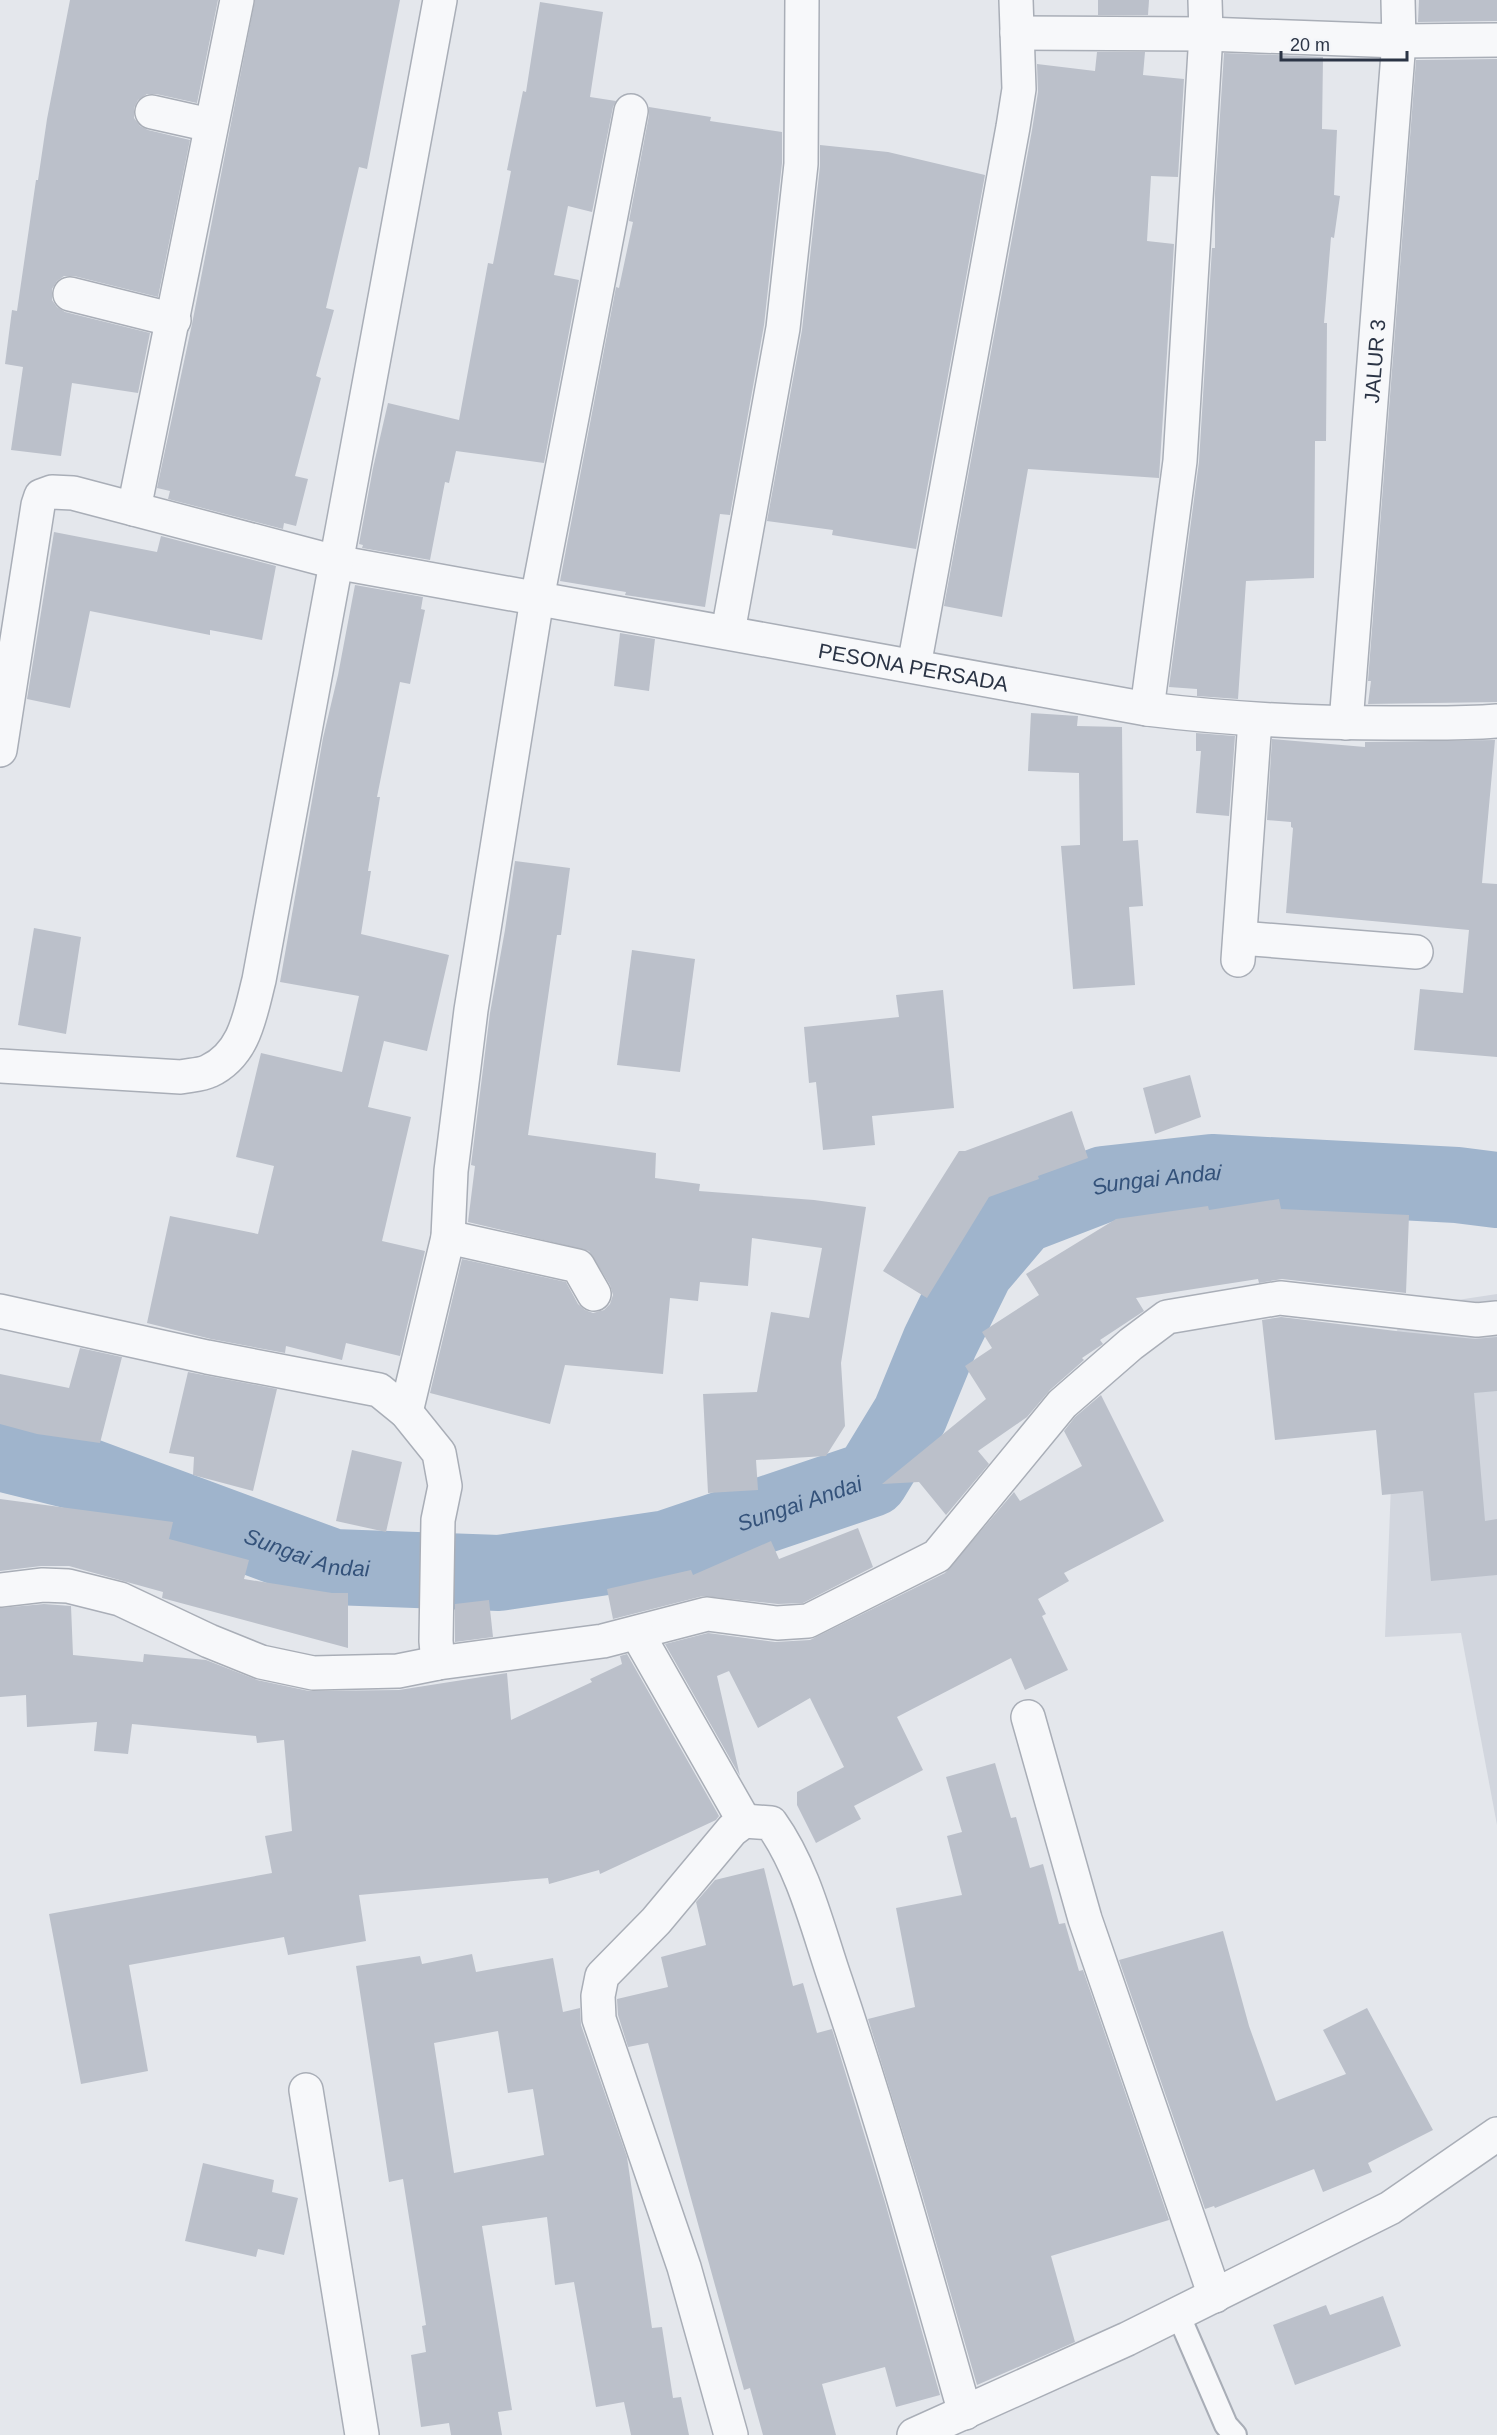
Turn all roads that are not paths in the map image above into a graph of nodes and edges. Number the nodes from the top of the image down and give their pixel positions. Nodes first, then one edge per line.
1 (237, 0) edge
2 (440, 0) edge
3 (802, 0) edge
4 (1016, 0) edge
5 (1205, 0) edge
6 (1398, 0) edge
7 (1017, 33) junction
8 (1206, 34) junction
9 (1497, 40) edge
10 (1399, 41) junction
11 (631, 111) dead end
12 (152, 112) dead end
13 (210, 125) junction
14 (69, 294) dead end
15 (174, 320) junction
16 (134, 509) junction
17 (335, 562) junction
18 (537, 598) junction
19 (728, 632) junction
20 (914, 666) junction
21 (1147, 709) junction
22 (1255, 720) junction
23 (1497, 721) edge
24 (1346, 723) junction
25 (0, 750) edge
26 (1416, 952) dead end
27 (0, 1066) edge
28 (448, 1237) junction
29 (594, 1294) dead end
30 (0, 1311) edge
31 (1497, 1318) edge
32 (406, 1412) junction
33 (0, 1590) edge
34 (637, 1633) junction
35 (437, 1652) junction
36 (1028, 1717) dead end
37 (744, 1821) junction
38 (306, 2090) dead end
39 (1497, 2134) edge
40 (1215, 2296) junction
41 (1178, 2314) junction
42 (965, 2413) junction
43 (925, 2433) edge
44 (362, 2435) edge
45 (731, 2435) edge
46 (1235, 2435) edge

1 - 13 street
2 - 17 street
3 - 19 street
4 - 7 street
5 - 8 street
6 - 10 street, JALUR 3
7 - 8 street
7 - 20 street
8 - 10 street
8 - 21 street
9 - 10 street
10 - 24 street, JALUR 3
11 - 18 street
12 - 13 street
13 - 15 street
14 - 15 street
15 - 16 street
16 - 17 street, PESONA PERSADA
16 - 25 street, PESONA PERSADA
17 - 18 street, PESONA PERSADA
17 - 27 street
18 - 19 street, PESONA PERSADA
18 - 28 street
19 - 20 street, PESONA PERSADA
20 - 21 street, PESONA PERSADA
21 - 22 street, PESONA PERSADA
22 - 24 street, PESONA PERSADA
22 - 26 street
23 - 24 street, PESONA PERSADA
28 - 29 street
28 - 32 street
30 - 32 street
31 - 34 street
32 - 35 street
33 - 35 street
34 - 35 street
34 - 37 street
36 - 40 street
37 - 42 street
37 - 45 street
38 - 44 street
39 - 40 street
40 - 41 street
41 - 42 street
41 - 46 lane
42 - 43 street

